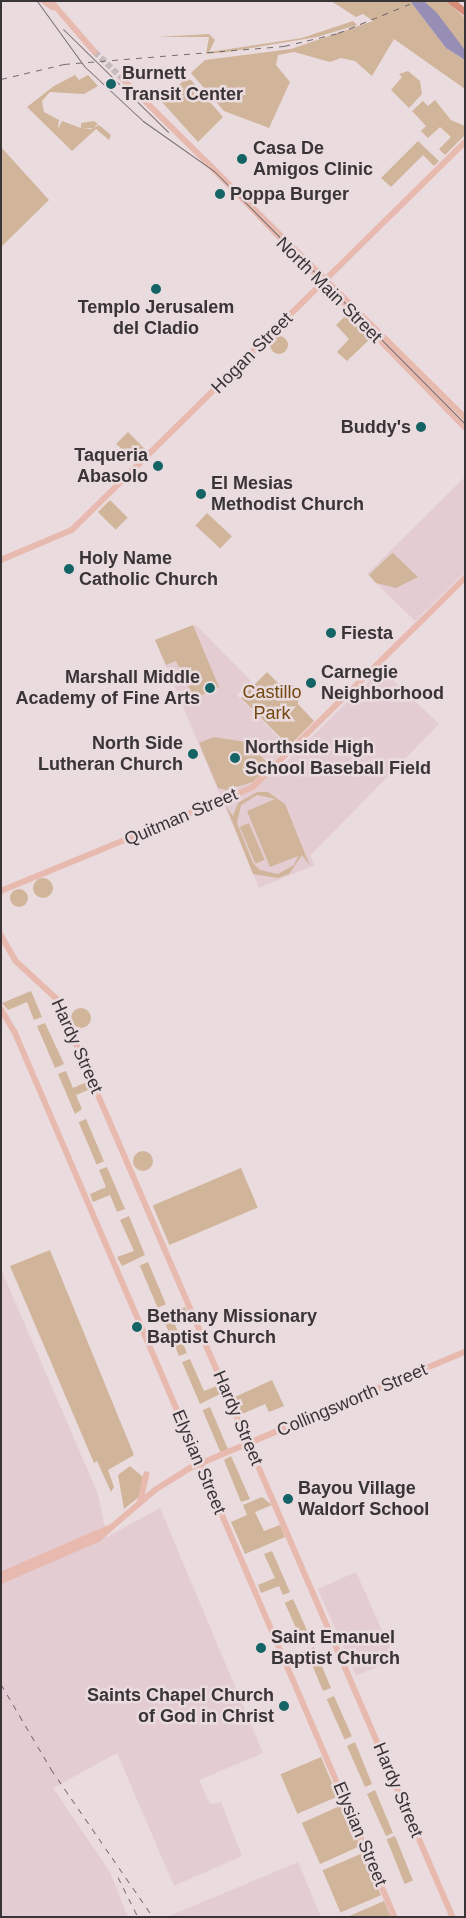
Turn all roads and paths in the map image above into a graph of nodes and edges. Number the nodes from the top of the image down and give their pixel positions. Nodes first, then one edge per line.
1 (44, 1) edge
2 (451, 1) edge
3 (52, 4) edge
4 (465, 12) edge
5 (95, 52) tunnel mouth
6 (124, 79) tunnel mouth
7 (465, 142) edge
8 (197, 150) junction
9 (327, 278) junction
10 (322, 284) junction
11 (465, 418) edge
12 (465, 427) edge
13 (1, 560) edge
14 (465, 578) edge
15 (1, 891) edge
16 (1, 935) edge
17 (1, 1009) edge
18 (465, 1352) edge
19 (249, 1443) junction
20 (200, 1464) junction
21 (146, 1475) dead end
22 (139, 1503) junction
23 (89, 1540) junction
24 (1, 1575) edge
25 (1, 1581) edge
26 (395, 1917) edge
27 (453, 1917) edge

1 - 3 main road
2 - 4 highway
3 - 5 main road
6 - 8 main road, North Main Street
7 - 9 main road, Hogan Street
8 - 9 main road, North Main Street
8 - 10 main road, North Main Street
9 - 10 main road, Hogan Street
9 - 11 main road, North Main Street
10 - 12 main road, North Main Street
10 - 13 main road, Hogan Street
14 - 15 main road, Quitman Street
16 - 19 main road, Hardy Street
17 - 20 main road, Elysian Street
18 - 19 main road, Collingsworth Street
19 - 20 main road, Collingsworth Street
19 - 27 main road, Hardy Street
20 - 22 main road, Collingsworth Street
20 - 26 main road, Elysian Street
21 - 22 main road
22 - 23 main road, Collingsworth Street
23 - 24 main road, Collingsworth Street
23 - 25 main road, Collingsworth Street

